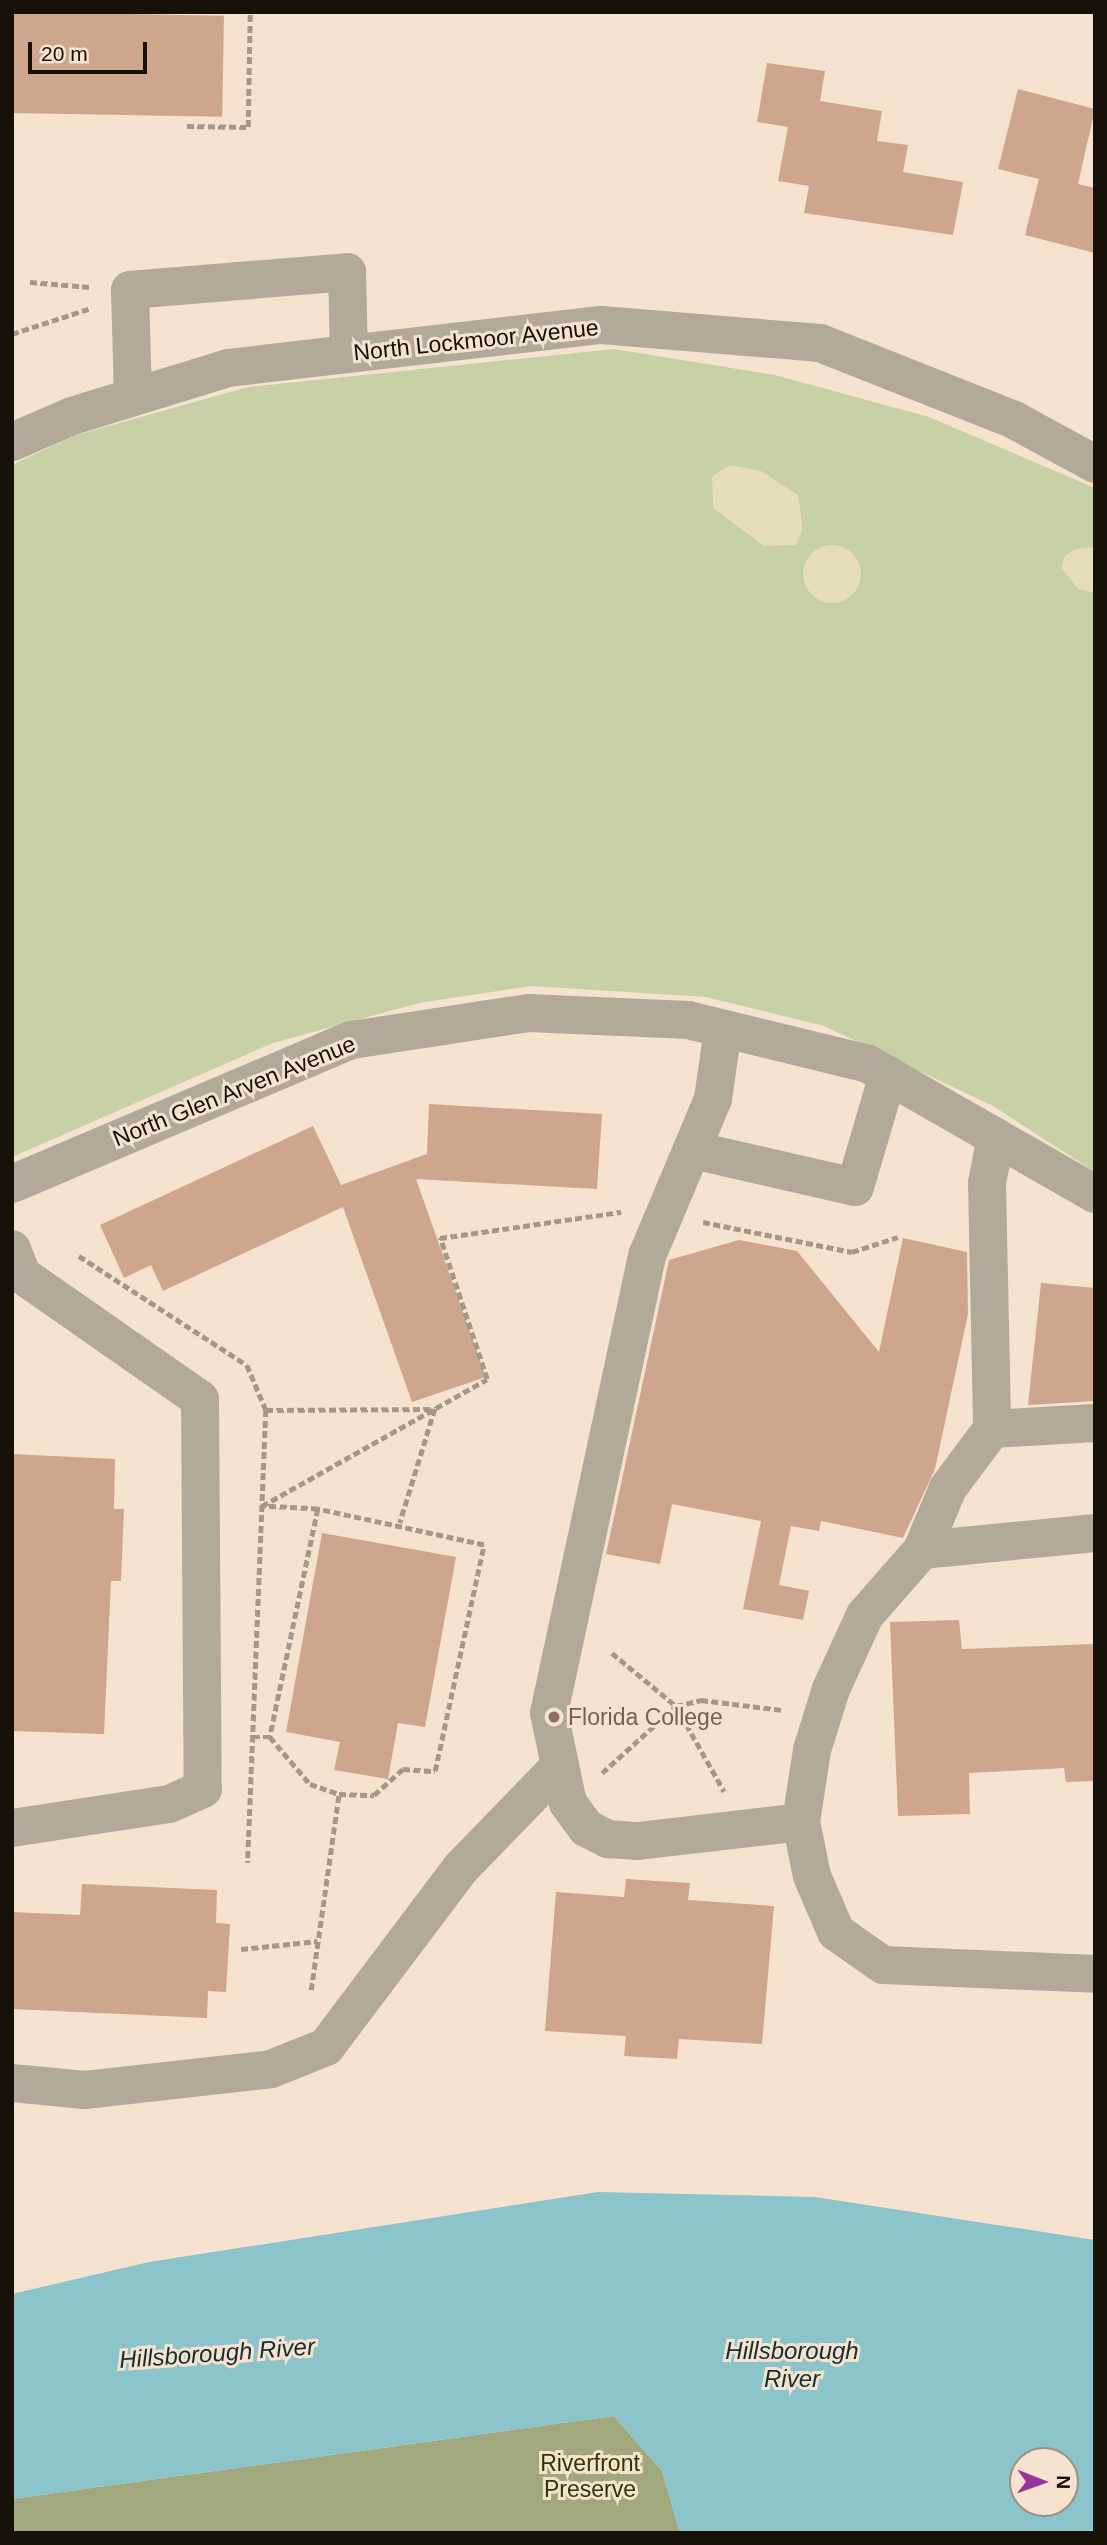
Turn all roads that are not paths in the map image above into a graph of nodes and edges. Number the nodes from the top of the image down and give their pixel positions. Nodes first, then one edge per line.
1 (349, 353) junction
2 (133, 397) junction
3 (12, 442) edge
4 (1095, 464) edge
5 (723, 1029) junction
6 (888, 1075) junction
7 (996, 1137) junction
8 (693, 1150) junction
9 (12, 1184) edge
10 (1095, 1194) edge
11 (12, 1249) edge
12 (1095, 1423) edge
13 (992, 1429) junction
14 (1095, 1533) edge
15 (922, 1550) junction
16 (557, 1769) junction
17 (801, 1822) junction
18 (12, 1828) edge
19 (1095, 1975) edge
20 (12, 2083) edge

1 - 2 street, North Lockmoor Avenue
1 - 2 street
1 - 4 street, North Lockmoor Avenue
2 - 3 street, North Lockmoor Avenue
5 - 6 street, North Glen Arven Avenue
5 - 8 street
5 - 9 street, North Glen Arven Avenue
6 - 7 street, North Glen Arven Avenue
6 - 8 street
7 - 10 street, North Glen Arven Avenue
7 - 13 street
8 - 16 street
11 - 18 street
12 - 13 street
13 - 15 street
14 - 15 street
15 - 17 street
16 - 17 street
16 - 20 street
17 - 19 street

